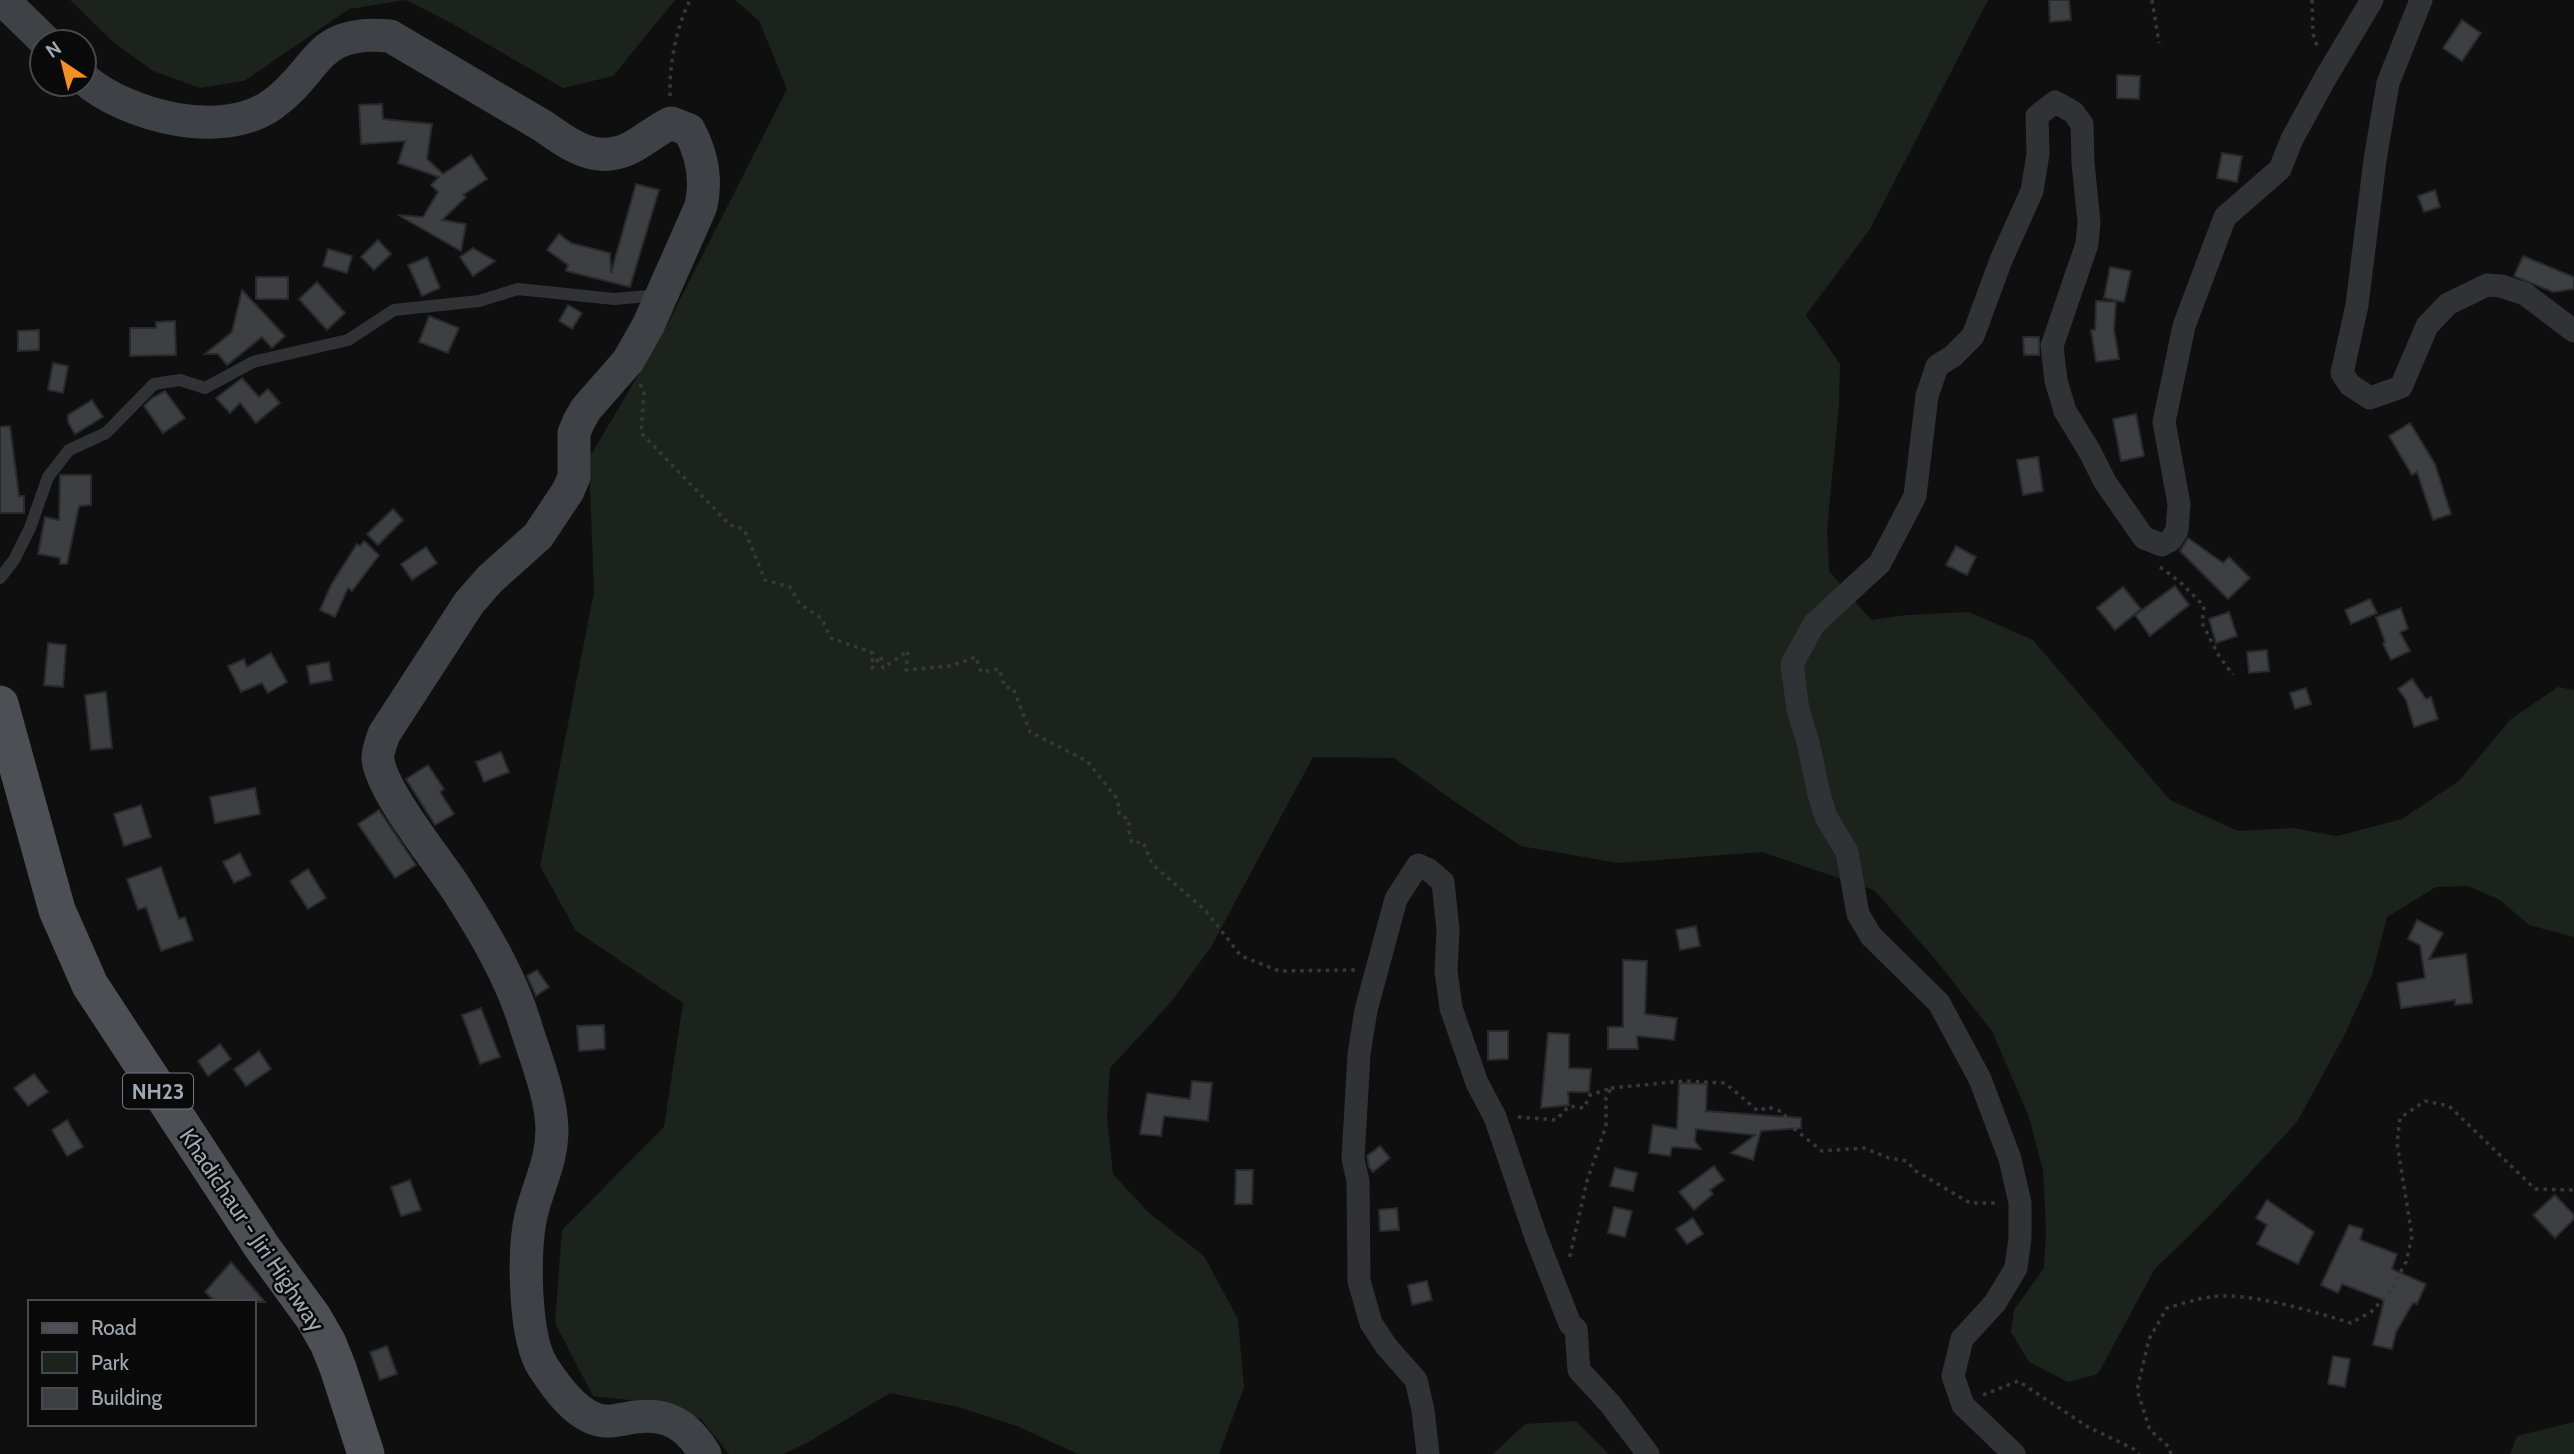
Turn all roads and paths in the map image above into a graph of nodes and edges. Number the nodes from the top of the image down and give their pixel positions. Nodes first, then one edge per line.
1 (3, 0) edge
2 (690, 0) edge
3 (2152, 0) edge
4 (2312, 0) edge
5 (2372, 0) edge
6 (2421, 0) edge
7 (32, 28) edge
8 (2159, 43) dead end
9 (2326, 76) junction
10 (98, 88) edge
11 (671, 123) junction
12 (663, 295) junction
13 (2574, 331) edge
14 (628, 361) junction
15 (2162, 545) junction
16 (0, 578) edge
17 (2233, 675) dead end
18 (0, 704) edge
19 (1376, 970) junction
20 (1611, 1088) junction
21 (1495, 1116) junction
22 (2574, 1190) edge
23 (2020, 1203) junction
24 (1570, 1267) dead end
25 (1963, 1405) junction
26 (366, 1454) edge
27 (705, 1454) edge
28 (1428, 1454) edge
29 (1648, 1454) edge
30 (2014, 1454) edge
31 (2139, 1454) edge
32 (2171, 1454) edge

1 - 7 main road
2 - 11 path
3 - 8 path
4 - 9 path
5 - 9 street
6 - 13 street
9 - 15 street
10 - 11 main road
11 - 12 main road
12 - 14 main road
12 - 16 lane
14 - 19 path
14 - 27 main road
15 - 17 path
15 - 23 street
18 - 26 main road, Khadichaur - Jiri Highway / NH23
19 - 21 street
19 - 28 street
20 - 21 path
20 - 23 path
20 - 24 path
21 - 29 street
22 - 32 path
23 - 25 street
25 - 30 street
25 - 31 path

